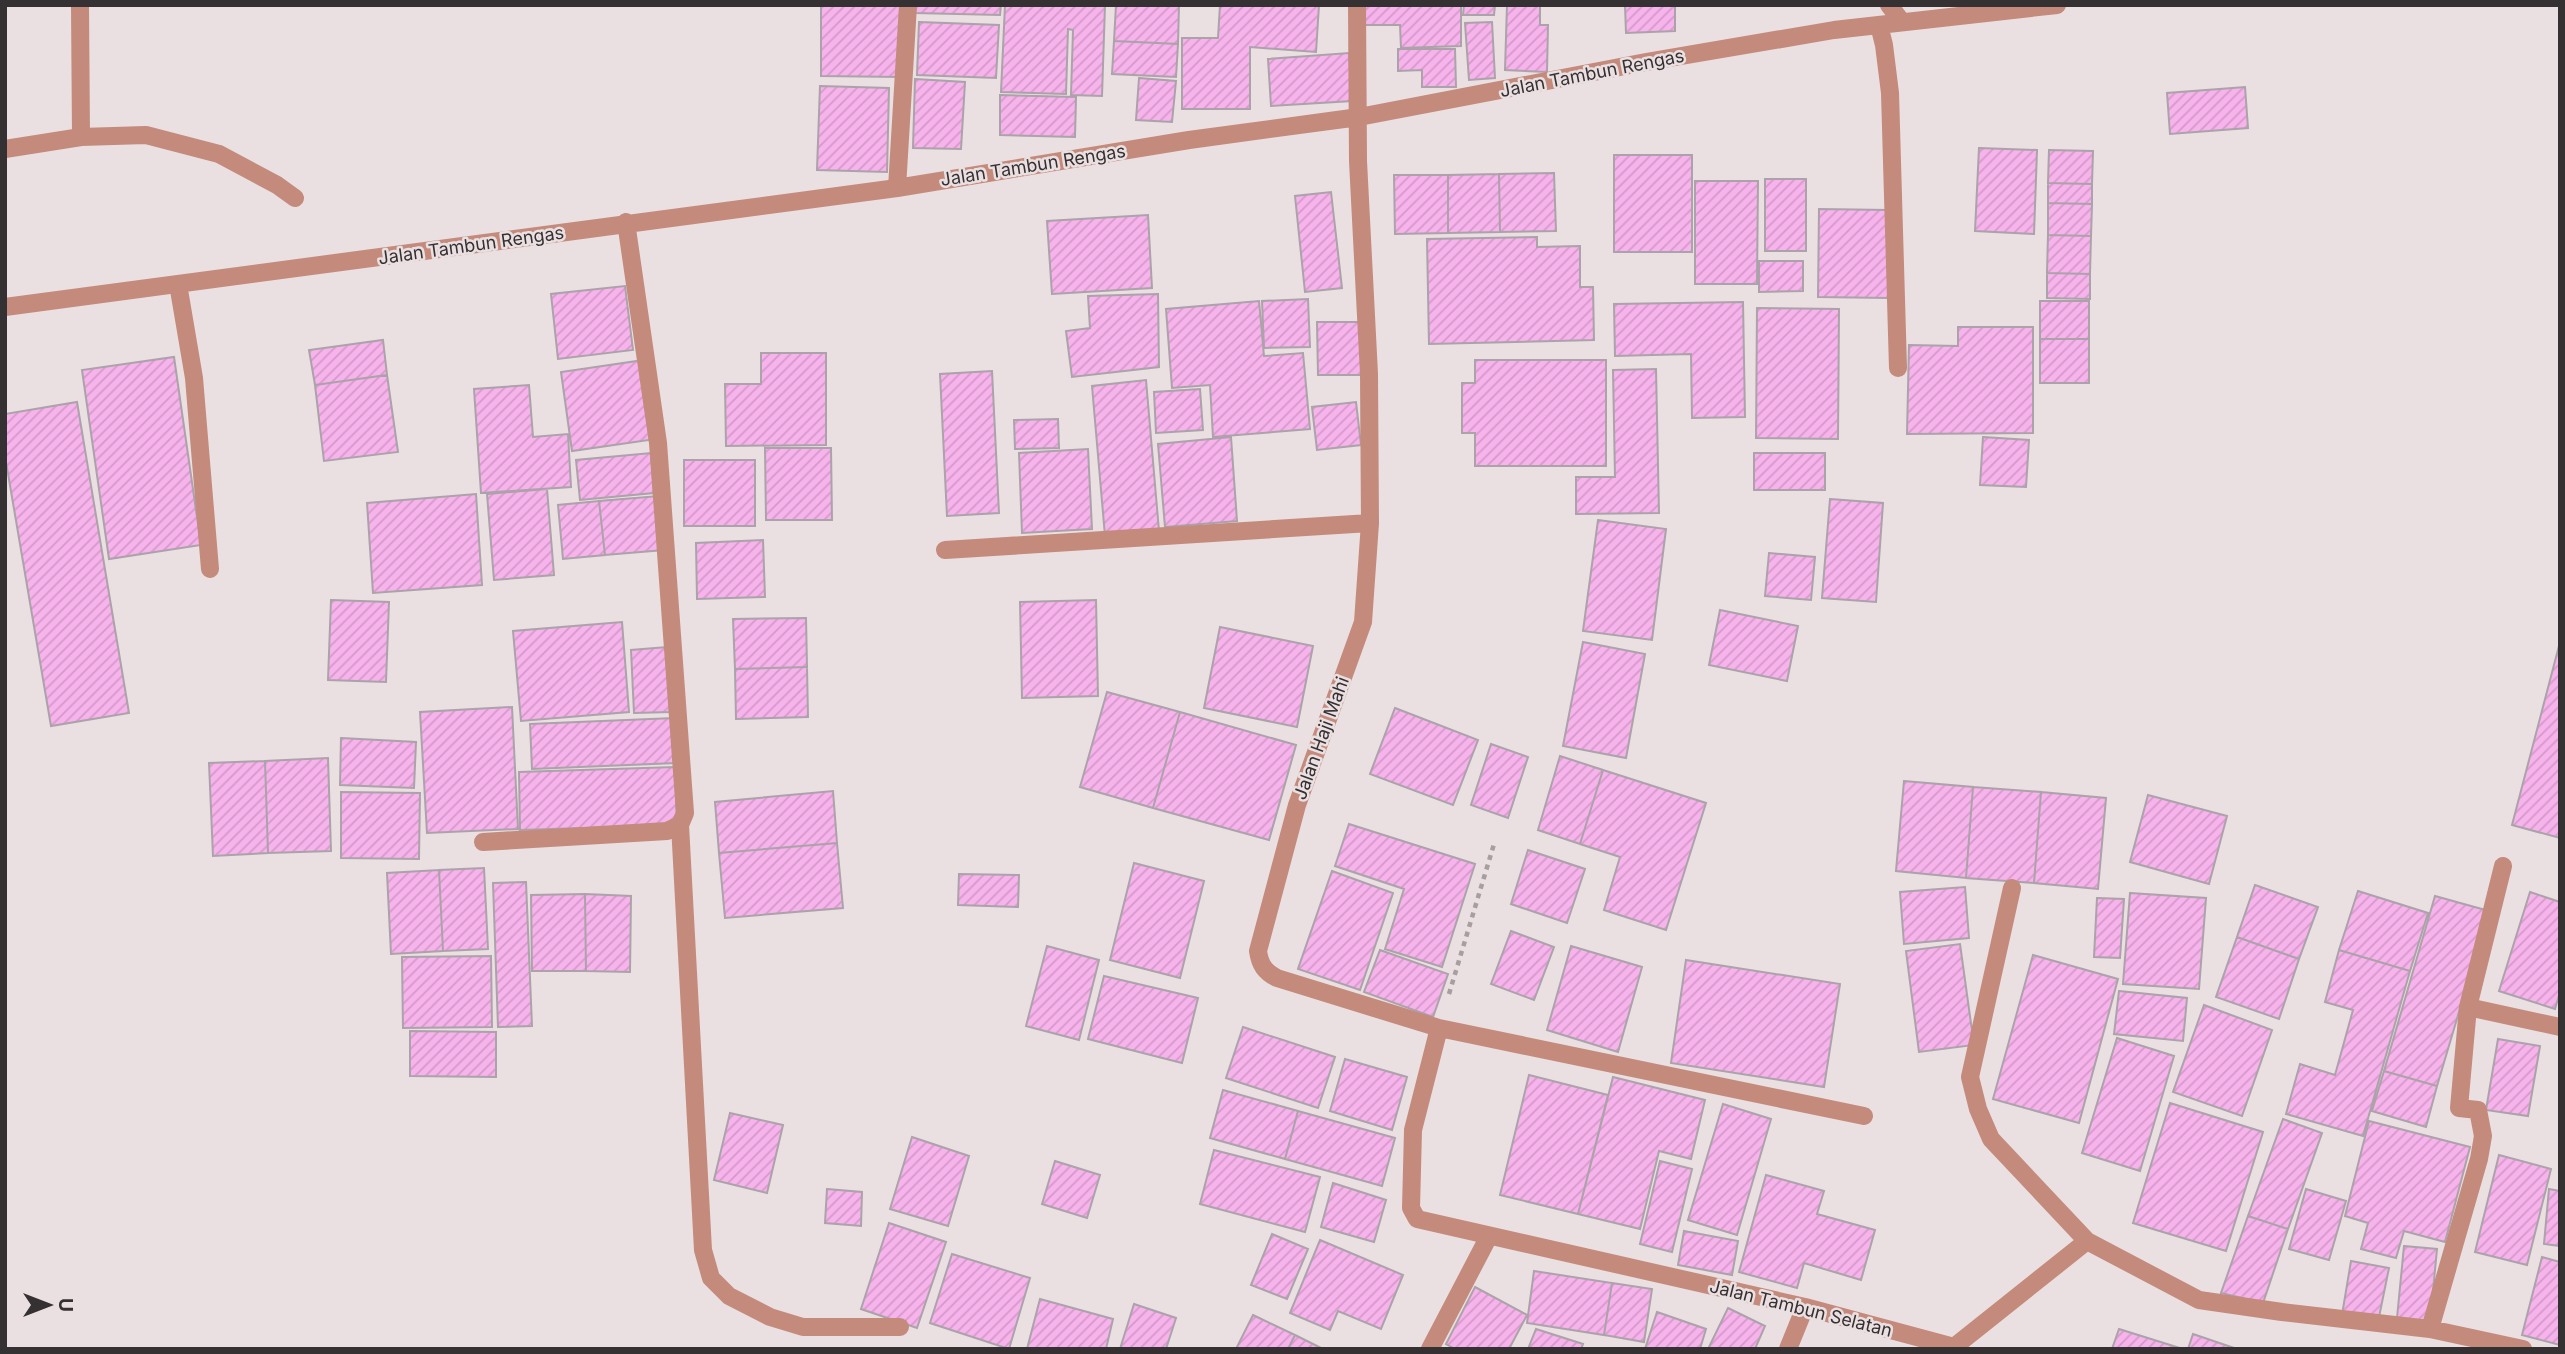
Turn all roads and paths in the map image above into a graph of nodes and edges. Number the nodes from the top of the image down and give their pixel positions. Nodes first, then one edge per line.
1 (80, 5) edge
2 (908, 5) edge
3 (1357, 5) edge
4 (1889, 5) edge
5 (2057, 5) edge
6 (1902, 22) junction
7 (1879, 25) junction
8 (1359, 123) junction
9 (81, 137) junction
10 (5, 149) edge
11 (897, 188) junction
12 (295, 198) dead end
13 (627, 228) junction
14 (178, 284) junction
15 (5, 307) edge
16 (1898, 368) dead end
17 (1370, 523) junction
18 (945, 550) dead end
19 (210, 569) dead end
20 (680, 825) junction
21 (483, 842) dead end
22 (1494, 844) dead end
23 (2503, 866) dead end
24 (2012, 888) dead end
25 (2468, 1007) junction
26 (2560, 1027) edge
27 (1439, 1028) junction
28 (1864, 1116) dead end
29 (1489, 1236) junction
30 (2088, 1241) junction
31 (1805, 1307) junction
32 (900, 1327) dead end
33 (2430, 1329) junction
34 (2446, 1341) edge
35 (1954, 1348) edge
36 (1430, 1349) edge
37 (1788, 1349) edge
38 (2523, 1349) edge

1 - 9 street
2 - 11 street
3 - 8 street, Jalan Haji Mahi
4 - 6 street
5 - 6 street, Jalan Tambun Rengas
6 - 7 street, Jalan Tambun Rengas
7 - 8 street, Jalan Tambun Rengas
7 - 16 street
8 - 11 street, Jalan Tambun Rengas
8 - 17 street, Jalan Haji Mahi
9 - 10 street
9 - 12 street
11 - 13 street, Jalan Tambun Rengas
13 - 14 street, Jalan Tambun Rengas
13 - 20 street
14 - 15 street, Jalan Tambun Rengas
14 - 19 street
17 - 18 street
17 - 27 street, Jalan Haji Mahi
20 - 21 street
20 - 32 street
22 - 27 path
23 - 25 street
24 - 30 street
25 - 26 street
25 - 33 street
27 - 28 street
27 - 29 street, Jalan Tambun Selatan
29 - 31 street, Jalan Tambun Selatan
29 - 36 street
30 - 33 street
30 - 35 street, Jalan Tambun Selatan
31 - 35 street, Jalan Tambun Selatan
31 - 37 street
33 - 34 street
34 - 38 street

